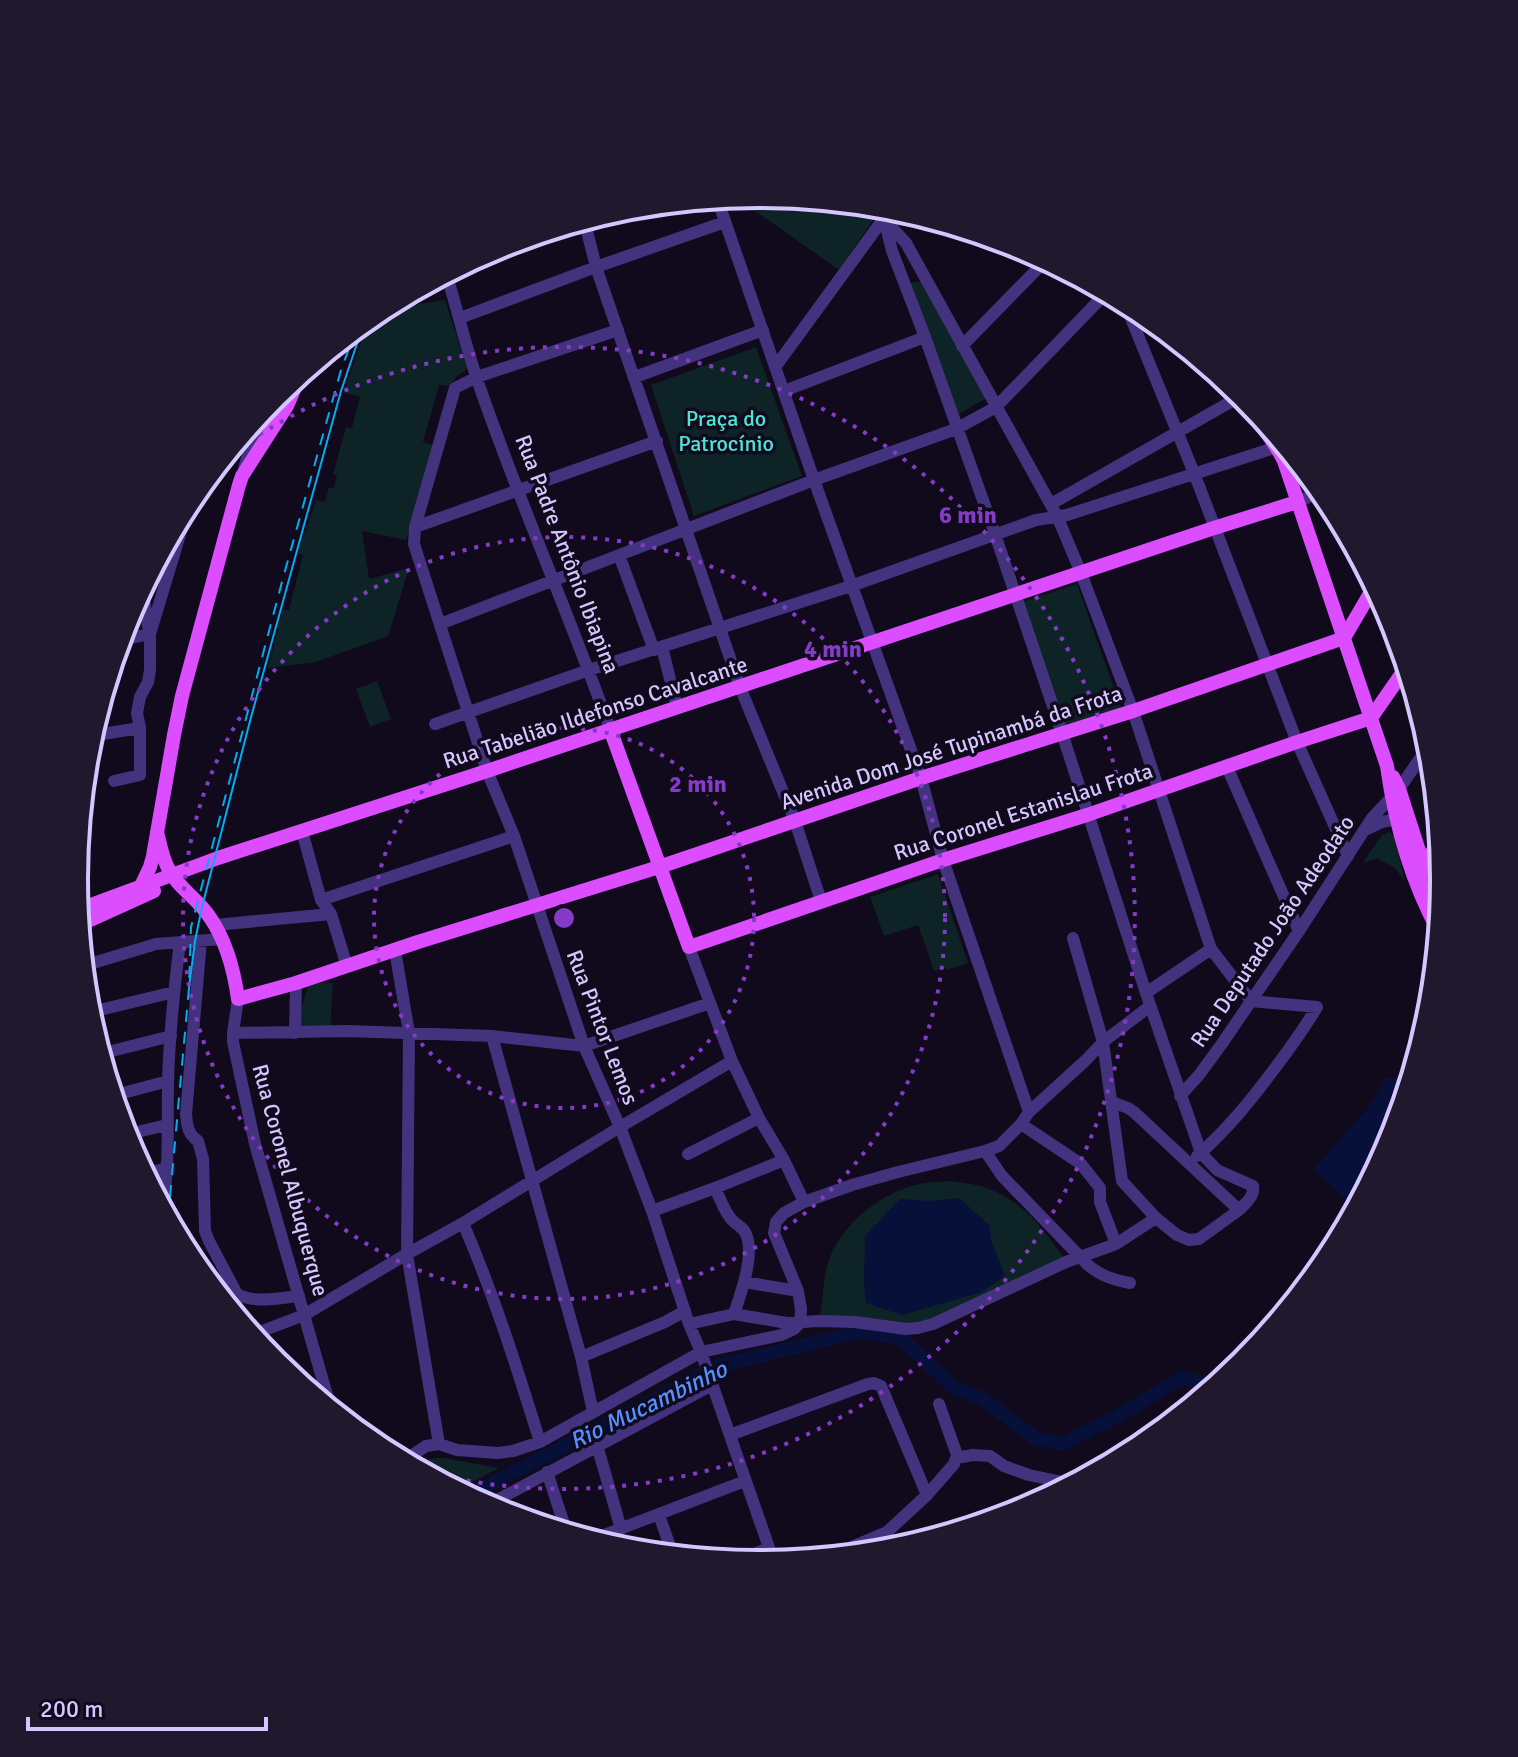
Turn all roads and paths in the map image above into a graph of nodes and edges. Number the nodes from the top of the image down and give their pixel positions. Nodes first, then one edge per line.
1 (721, 210) edge
2 (883, 219) edge
3 (884, 219) edge
4 (885, 219) edge
5 (587, 230) edge
6 (906, 243) junction
7 (892, 251) junction
8 (596, 267) junction
9 (1038, 269) edge
10 (449, 284) edge
11 (1099, 300) edge
12 (460, 318) junction
13 (1132, 321) edge
14 (618, 330) junction
15 (763, 330) junction
16 (925, 337) junction
17 (962, 346) junction
18 (776, 366) junction
19 (477, 377) junction
20 (635, 377) junction
21 (784, 391) junction
22 (290, 400) edge
23 (1228, 400) edge
24 (283, 406) edge
25 (287, 406) junction
26 (996, 407) junction
27 (956, 429) junction
28 (1177, 432) junction
29 (252, 440) edge
30 (657, 441) junction
31 (247, 446) edge
32 (250, 447) junction
33 (1278, 454) edge
34 (1287, 466) edge
35 (1194, 473) junction
36 (242, 476) junction
37 (814, 480) junction
38 (519, 491) junction
39 (1310, 496) edge
40 (1297, 502) junction
41 (1054, 510) junction
42 (415, 527) junction
43 (1214, 528) junction
44 (687, 529) junction
45 (995, 534) junction
46 (619, 555) junction
47 (171, 557) edge
48 (1081, 573) junction
49 (552, 580) junction
50 (851, 586) junction
51 (1014, 596) junction
52 (1368, 597) edge
53 (145, 608) edge
54 (440, 624) junction
55 (721, 628) junction
56 (150, 634) junction
57 (133, 637) edge
58 (1344, 638) junction
59 (872, 643) junction
60 (658, 648) junction
61 (1268, 664) junction
62 (589, 670) junction
63 (1399, 678) edge
64 (740, 687) junction
65 (677, 707) junction
66 (1133, 711) junction
67 (468, 712) junction
68 (1371, 718) junction
69 (435, 724) dead end
70 (140, 728) junction
71 (610, 729) junction
72 (1062, 733) junction
73 (104, 734) edge
74 (1297, 742) junction
75 (1419, 760) edge
76 (1227, 767) junction
77 (487, 771) junction
78 (921, 778) junction
79 (114, 781) dead end
80 (1159, 790) junction
81 (1395, 793) junction
82 (1087, 815) junction
83 (1397, 819) junction
84 (795, 821) junction
85 (302, 831) junction
86 (1364, 831) junction
87 (157, 832) junction
88 (514, 836) junction
89 (1429, 853) edge
90 (1348, 856) junction
91 (943, 860) junction
92 (659, 867) junction
93 (1417, 868) junction
94 (174, 878) junction
95 (140, 888) junction
96 (1430, 894) edge
97 (321, 900) junction
98 (821, 901) junction
99 (536, 904) junction
100 (89, 913) edge
101 (89, 913) edge
102 (1429, 913) edge
103 (331, 914) junction
104 (1299, 931) junction
105 (218, 932) junction
106 (1073, 938) dead end
107 (201, 941) junction
108 (180, 942) junction
109 (689, 947) junction
110 (1211, 949) junction
111 (395, 950) junction
112 (94, 963) edge
113 (347, 966) junction
114 (296, 983) junction
115 (174, 992) junction
116 (238, 999) junction
117 (1148, 999) junction
118 (1251, 1001) junction
119 (710, 1003) junction
120 (101, 1010) edge
121 (233, 1033) junction
122 (295, 1033) junction
123 (409, 1033) junction
124 (171, 1036) junction
125 (492, 1036) junction
126 (1103, 1042) junction
127 (584, 1046) junction
128 (111, 1051) edge
129 (732, 1061) junction
130 (168, 1081) junction
131 (124, 1093) edge
132 (1180, 1096) junction
133 (1112, 1102) junction
134 (1029, 1112) junction
135 (759, 1118) junction
136 (1021, 1124) junction
137 (167, 1125) junction
138 (620, 1127) junction
139 (138, 1132) edge
140 (985, 1151) junction
141 (1201, 1153) junction
142 (688, 1154) dead end
143 (784, 1160) junction
144 (1188, 1164) junction
145 (167, 1168) junction
146 (155, 1171) edge
147 (532, 1181) junction
148 (1122, 1181) junction
149 (715, 1188) junction
150 (1100, 1188) junction
151 (164, 1189) edge
152 (804, 1202) junction
153 (1239, 1210) junction
154 (652, 1211) junction
155 (1156, 1218) junction
156 (463, 1223) junction
157 (1116, 1244) junction
158 (407, 1254) junction
159 (1081, 1256) junction
160 (744, 1282) junction
161 (1130, 1283) dead end
162 (798, 1291) junction
163 (299, 1296) junction
164 (243, 1298) junction
165 (238, 1300) edge
166 (734, 1314) junction
167 (304, 1315) junction
168 (687, 1317) junction
169 (794, 1323) junction
170 (264, 1330) edge
171 (581, 1357) junction
172 (702, 1358) junction
173 (711, 1383) junction
174 (326, 1390) edge
175 (939, 1404) dead end
176 (593, 1412) junction
177 (730, 1435) junction
178 (540, 1442) junction
179 (439, 1444) junction
180 (597, 1445) junction
181 (414, 1454) edge
182 (956, 1458) junction
183 (547, 1472) junction
184 (1055, 1480) edge
185 (745, 1481) junction
186 (927, 1495) junction
187 (501, 1498) edge
188 (659, 1515) junction
189 (563, 1520) edge
190 (621, 1529) junction
191 (610, 1533) edge
192 (867, 1541) edge
193 (669, 1544) edge
194 (769, 1548) joint
195 (765, 1550) edge

1 - 8 street
1 - 15 street
2 - 18 street
3 - 7 street
4 - 6 street
5 - 8 street
6 - 7 street
6 - 17 street
7 - 16 street
8 - 12 street
8 - 14 street
9 - 17 street
10 - 12 street, Rua Padre Antônio Ibiapina
11 - 26 street
12 - 19 street, Rua Padre Antônio Ibiapina
13 - 28 street
14 - 19 street
14 - 20 street
15 - 18 street
15 - 20 street
16 - 21 street
16 - 27 street
17 - 26 street
18 - 21 street
19 - 38 street, Rua Padre Antônio Ibiapina
19 - 42 street, Rua Pintor Lemos
20 - 30 street
21 - 37 street
22 - 25 main road
23 - 28 street
24 - 25 street
25 - 36 main road
26 - 27 street
26 - 41 street
27 - 37 street
27 - 45 street
28 - 35 street
28 - 41 street
29 - 32 street
30 - 38 street
30 - 44 street
31 - 32 street
32 - 36 street
33 - 35 street
34 - 40 main road
35 - 41 street
35 - 43 street
36 - 87 main road
37 - 44 street
37 - 50 street
38 - 42 street
38 - 49 street, Rua Padre Antônio Ibiapina
39 - 40 street
40 - 43 main road, Rua Tabelião Ildefonso Cavalcante
40 - 58 main road
41 - 45 street
41 - 48 street
42 - 54 street, Rua Pintor Lemos
43 - 48 main road, Rua Tabelião Ildefonso Cavalcante
43 - 61 street
44 - 46 street
44 - 55 street
45 - 50 street
45 - 51 street
46 - 49 street
46 - 60 street
47 - 56 street
48 - 51 main road, Rua Tabelião Ildefonso Cavalcante
48 - 66 street
49 - 54 street
49 - 62 street, Rua Padre Antônio Ibiapina
50 - 55 street
50 - 59 street
51 - 59 main road, Rua Tabelião Ildefonso Cavalcante
51 - 72 street
52 - 58 main road
53 - 56 street
54 - 67 street, Rua Pintor Lemos
55 - 60 street
55 - 64 street
56 - 57 street
56 - 70 street
58 - 61 main road, Avenida Dom José Tupinambá da Frota
58 - 68 main road
59 - 64 main road, Rua Tabelião Ildefonso Cavalcante
59 - 78 street
60 - 62 street
60 - 65 street
61 - 66 main road, Avenida Dom José Tupinambá da Frota
61 - 74 street
62 - 67 street
62 - 71 street, Rua Padre Antônio Ibiapina
63 - 68 main road
64 - 65 main road, Rua Tabelião Ildefonso Cavalcante
64 - 84 street
65 - 71 main road, Rua Tabelião Ildefonso Cavalcante
66 - 72 main road, Avenida Dom José Tupinambá da Frota
66 - 80 street
67 - 69 street
67 - 77 street, Rua Pintor Lemos
68 - 74 main road, Rua Coronel Estanislau Frota
68 - 81 main road
70 - 73 street
70 - 79 street
71 - 77 main road, Rua Tabelião Ildefonso Cavalcante
71 - 92 main road, Rua Padre Antônio Ibiapina
72 - 78 main road, Avenida Dom José Tupinambá da Frota
72 - 82 street
74 - 76 main road, Rua Coronel Estanislau Frota
74 - 90 street
75 - 81 street, Rua Deputado João Adeodato
76 - 80 main road, Rua Coronel Estanislau Frota
76 - 104 street
77 - 85 main road, Rua Tabelião Ildefonso Cavalcante
77 - 88 street, Rua Pintor Lemos
78 - 84 main road, Avenida Dom José Tupinambá da Frota
78 - 91 street
80 - 82 main road, Rua Coronel Estanislau Frota
80 - 110 street
81 - 83 main road
81 - 86 street, Rua Deputado João Adeodato
81 - 93 main road
82 - 91 main road, Rua Coronel Estanislau Frota
82 - 117 street
83 - 86 street
83 - 93 main road
84 - 92 main road, Avenida Dom José Tupinambá da Frota
84 - 98 street
85 - 94 main road, Rua Tabelião Ildefonso Cavalcante
85 - 97 street
86 - 90 street, Rua Deputado João Adeodato
87 - 94 main road
87 - 95 main road
88 - 97 street
88 - 99 street, Rua Pintor Lemos
89 - 93 main road
90 - 104 street, Rua Deputado João Adeodato
91 - 98 main road, Rua Coronel Estanislau Frota
91 - 134 street
92 - 99 main road, Avenida Dom José Tupinambá da Frota
92 - 109 main road, Rua Padre Antônio Ibiapina
93 - 96 main road
93 - 102 main road
94 - 95 main road
94 - 100 main road
94 - 105 main road, Rua Coronel Albuquerque
95 - 101 main road
97 - 103 street
98 - 109 main road, Rua Coronel Estanislau Frota
99 - 111 main road, Avenida Dom José Tupinambá da Frota
99 - 127 street, Rua Pintor Lemos
103 - 105 street
103 - 113 street
104 - 118 street, Rua Deputado João Adeodato
105 - 107 street
105 - 116 main road, Rua Coronel Albuquerque
106 - 126 street
107 - 108 street
107 - 164 street
108 - 112 street
108 - 115 street
109 - 119 street, Rua Padre Antônio Ibiapina
110 - 117 street
110 - 118 street
111 - 113 main road, Avenida Dom José Tupinambá da Frota
111 - 123 street
113 - 114 main road, Avenida Dom José Tupinambá da Frota
114 - 116 main road, Avenida Dom José Tupinambá da Frota
114 - 122 street
115 - 120 street
115 - 124 street
116 - 121 street, Rua Coronel Albuquerque
117 - 126 street
117 - 132 street
118 - 132 street, Rua Deputado João Adeodato
118 - 141 street
119 - 127 street
119 - 129 street, Rua Padre Antônio Ibiapina
121 - 122 street
121 - 163 street, Rua Coronel Albuquerque
122 - 123 street
123 - 125 street
123 - 158 street
124 - 128 street
124 - 130 street
125 - 127 street
125 - 147 street
126 - 133 street
126 - 134 street
127 - 138 street, Rua Pintor Lemos
129 - 135 street, Rua Padre Antônio Ibiapina
129 - 138 street
130 - 131 street
130 - 137 street
132 - 141 street
133 - 144 street
133 - 148 street
134 - 136 street
135 - 142 street
135 - 143 street, Rua Padre Antônio Ibiapina
136 - 140 street
136 - 150 street
137 - 139 street
137 - 145 street
138 - 147 street
138 - 154 street, Rua Pintor Lemos
140 - 152 street
140 - 159 street
141 - 144 street
141 - 153 street
143 - 149 street
143 - 152 street, Rua Padre Antônio Ibiapina
144 - 153 street
145 - 146 street
145 - 151 street
147 - 156 street
147 - 171 street
148 - 150 street
148 - 155 street
149 - 154 street
149 - 160 street
150 - 157 street
152 - 162 street
153 - 155 street
154 - 168 street, Rua Pintor Lemos
155 - 157 street
156 - 158 street
156 - 178 street
157 - 159 street
158 - 167 street
158 - 179 street
159 - 161 street
159 - 169 street
160 - 162 street
160 - 166 street
162 - 169 street
163 - 164 street
163 - 167 street, Rua Coronel Albuquerque
164 - 165 street
166 - 168 street
166 - 169 street
167 - 170 street
167 - 174 street, Rua Coronel Albuquerque
168 - 171 street
168 - 172 street, Rua Pintor Lemos
169 - 172 street
171 - 176 street
172 - 173 street, Rua Pintor Lemos
172 - 176 street
173 - 177 street, Rua Pintor Lemos
173 - 180 street
175 - 182 street
176 - 178 street
177 - 185 street, Rua Pintor Lemos
177 - 186 street
178 - 179 street
179 - 181 street
180 - 183 street
180 - 190 street
182 - 184 street
182 - 186 street
183 - 187 street
183 - 189 street
185 - 188 street
185 - 194 street, Rua Pintor Lemos
186 - 192 street
188 - 190 street
188 - 193 street
190 - 191 street
194 - 195 street

